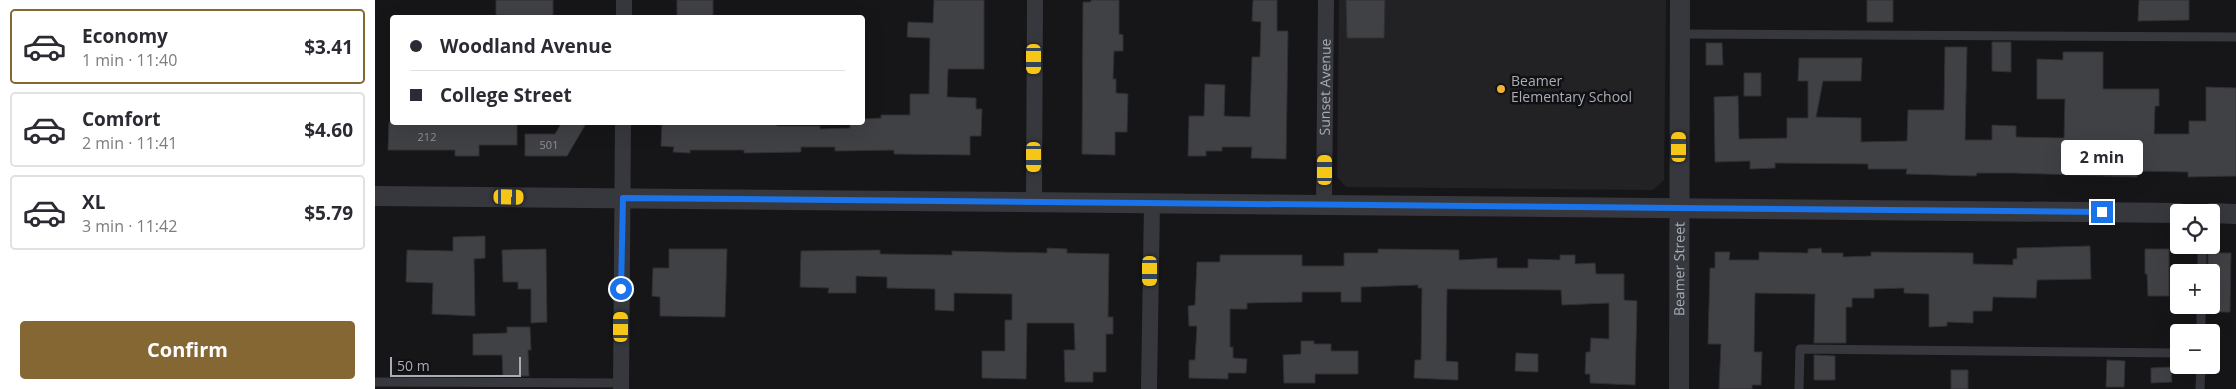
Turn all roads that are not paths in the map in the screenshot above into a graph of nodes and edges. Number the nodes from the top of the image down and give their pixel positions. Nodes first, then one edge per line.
1 (624, 0) edge
2 (1035, 0) edge
3 (1327, 0) edge
4 (1680, 0) edge
5 (624, 15) edge
6 (1680, 34) junction
7 (2236, 38) edge
8 (623, 125) edge
9 (375, 196) edge
10 (623, 198) junction
11 (1034, 202) junction
12 (1152, 203) junction
13 (1324, 205) junction
14 (1679, 208) junction
15 (2170, 213) edge
16 (2220, 214) edge
17 (2236, 214) edge
18 (2170, 354) edge
19 (2201, 374) edge
20 (375, 382) edge
21 (621, 386) edge
22 (1149, 389) edge
23 (1679, 389) edge
24 (1799, 389) edge
25 (2200, 389) edge

1 - 5 street
2 - 11 street
3 - 13 street, Sunset Avenue
4 - 6 street, Beamer Street
6 - 7 lane
6 - 14 street, Beamer Street
8 - 10 street
9 - 10 street
10 - 11 street
10 - 21 street
11 - 12 street
12 - 13 street
12 - 22 street
13 - 14 street
14 - 15 street
14 - 23 street, Beamer Street
16 - 17 street
18 - 24 lane
19 - 25 lane
20 - 21 lane

